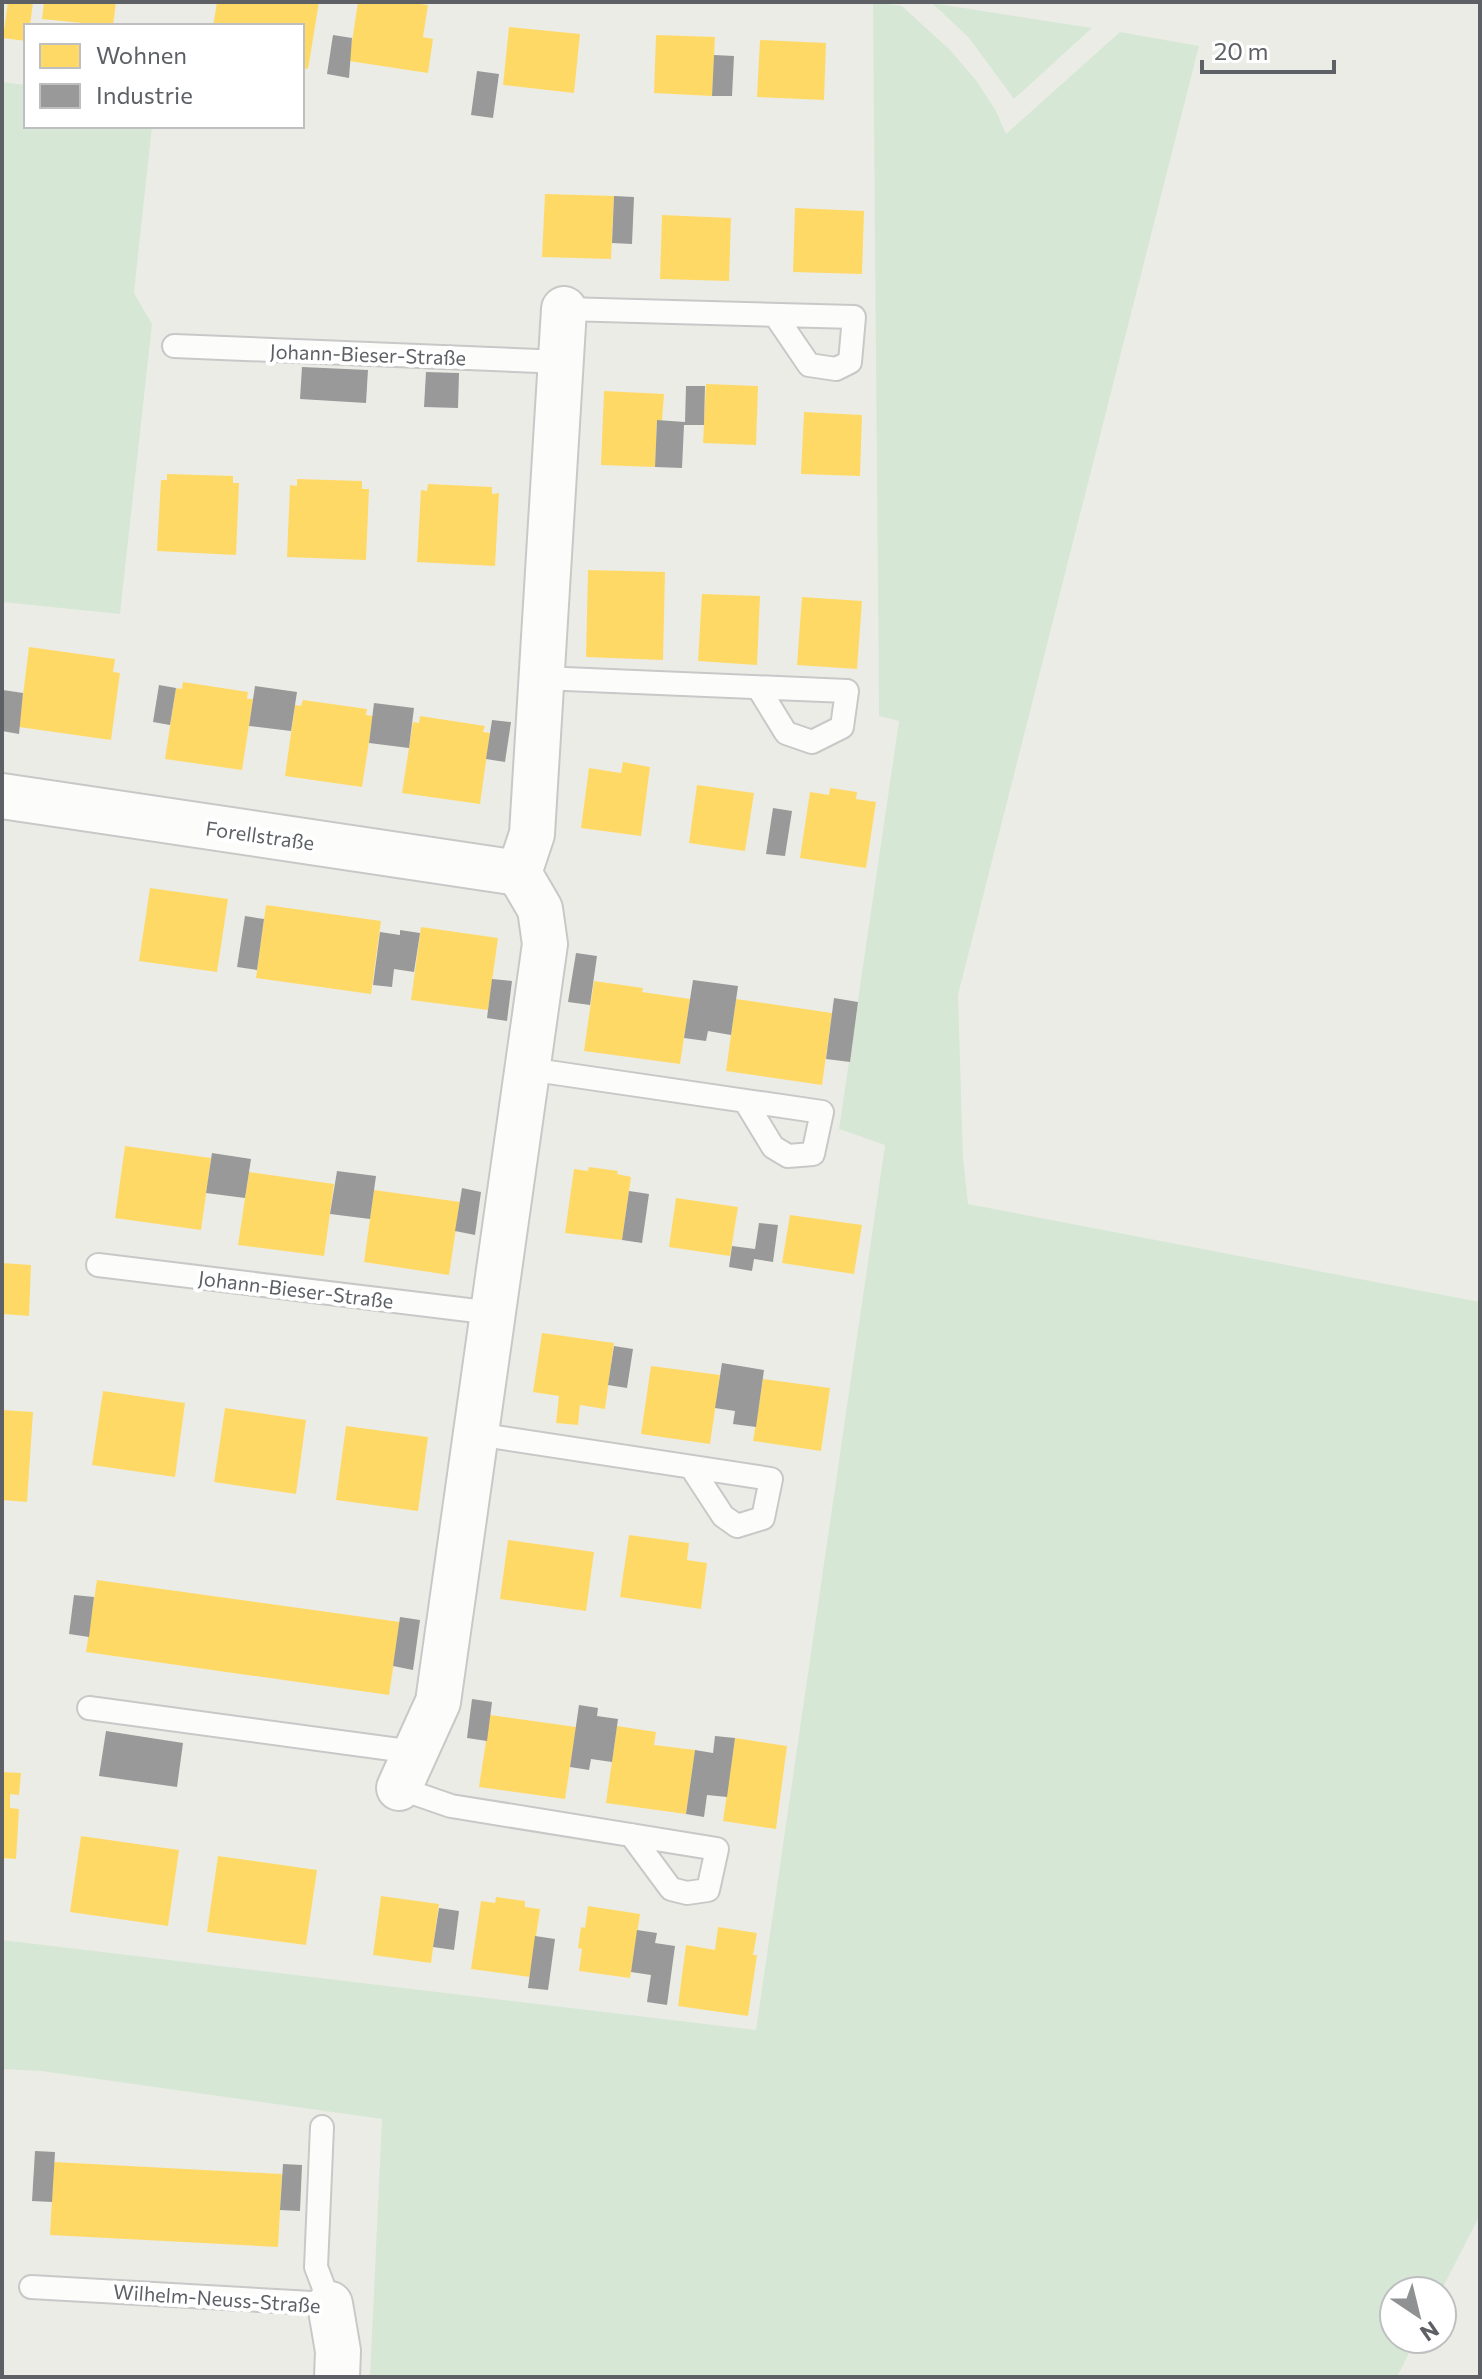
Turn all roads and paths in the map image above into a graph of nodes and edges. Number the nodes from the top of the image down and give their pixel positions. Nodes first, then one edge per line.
1 (564, 309) joint
2 (775, 315) dead end
3 (174, 346) dead end
4 (562, 362) junction
5 (542, 678) junction
6 (759, 689) dead end
7 (2, 796) edge
8 (519, 873) junction
9 (528, 1069) junction
10 (745, 1101) dead end
11 (98, 1265) dead end
12 (493, 1313) junction
13 (476, 1434) junction
14 (691, 1467) dead end
15 (89, 1708) dead end
16 (406, 1770) junction
17 (631, 1835) dead end
18 (322, 2127) dead end
19 (31, 2287) dead end
20 (330, 2304) junction
21 (337, 2377) edge

1 - 2 lane
1 - 4 street
3 - 4 lane, Johann-Bieser-Straße
4 - 5 street
5 - 6 lane
5 - 8 street
7 - 8 street, Forellstraße
8 - 9 street
9 - 10 lane
9 - 12 street
11 - 12 lane, Johann-Bieser-Straße
12 - 13 street
13 - 14 lane
13 - 16 street
15 - 16 lane
16 - 17 lane
18 - 20 lane
19 - 20 lane, Wilhelm-Neuss-Straße
20 - 21 street, Wilhelm-Neuss-Straße

